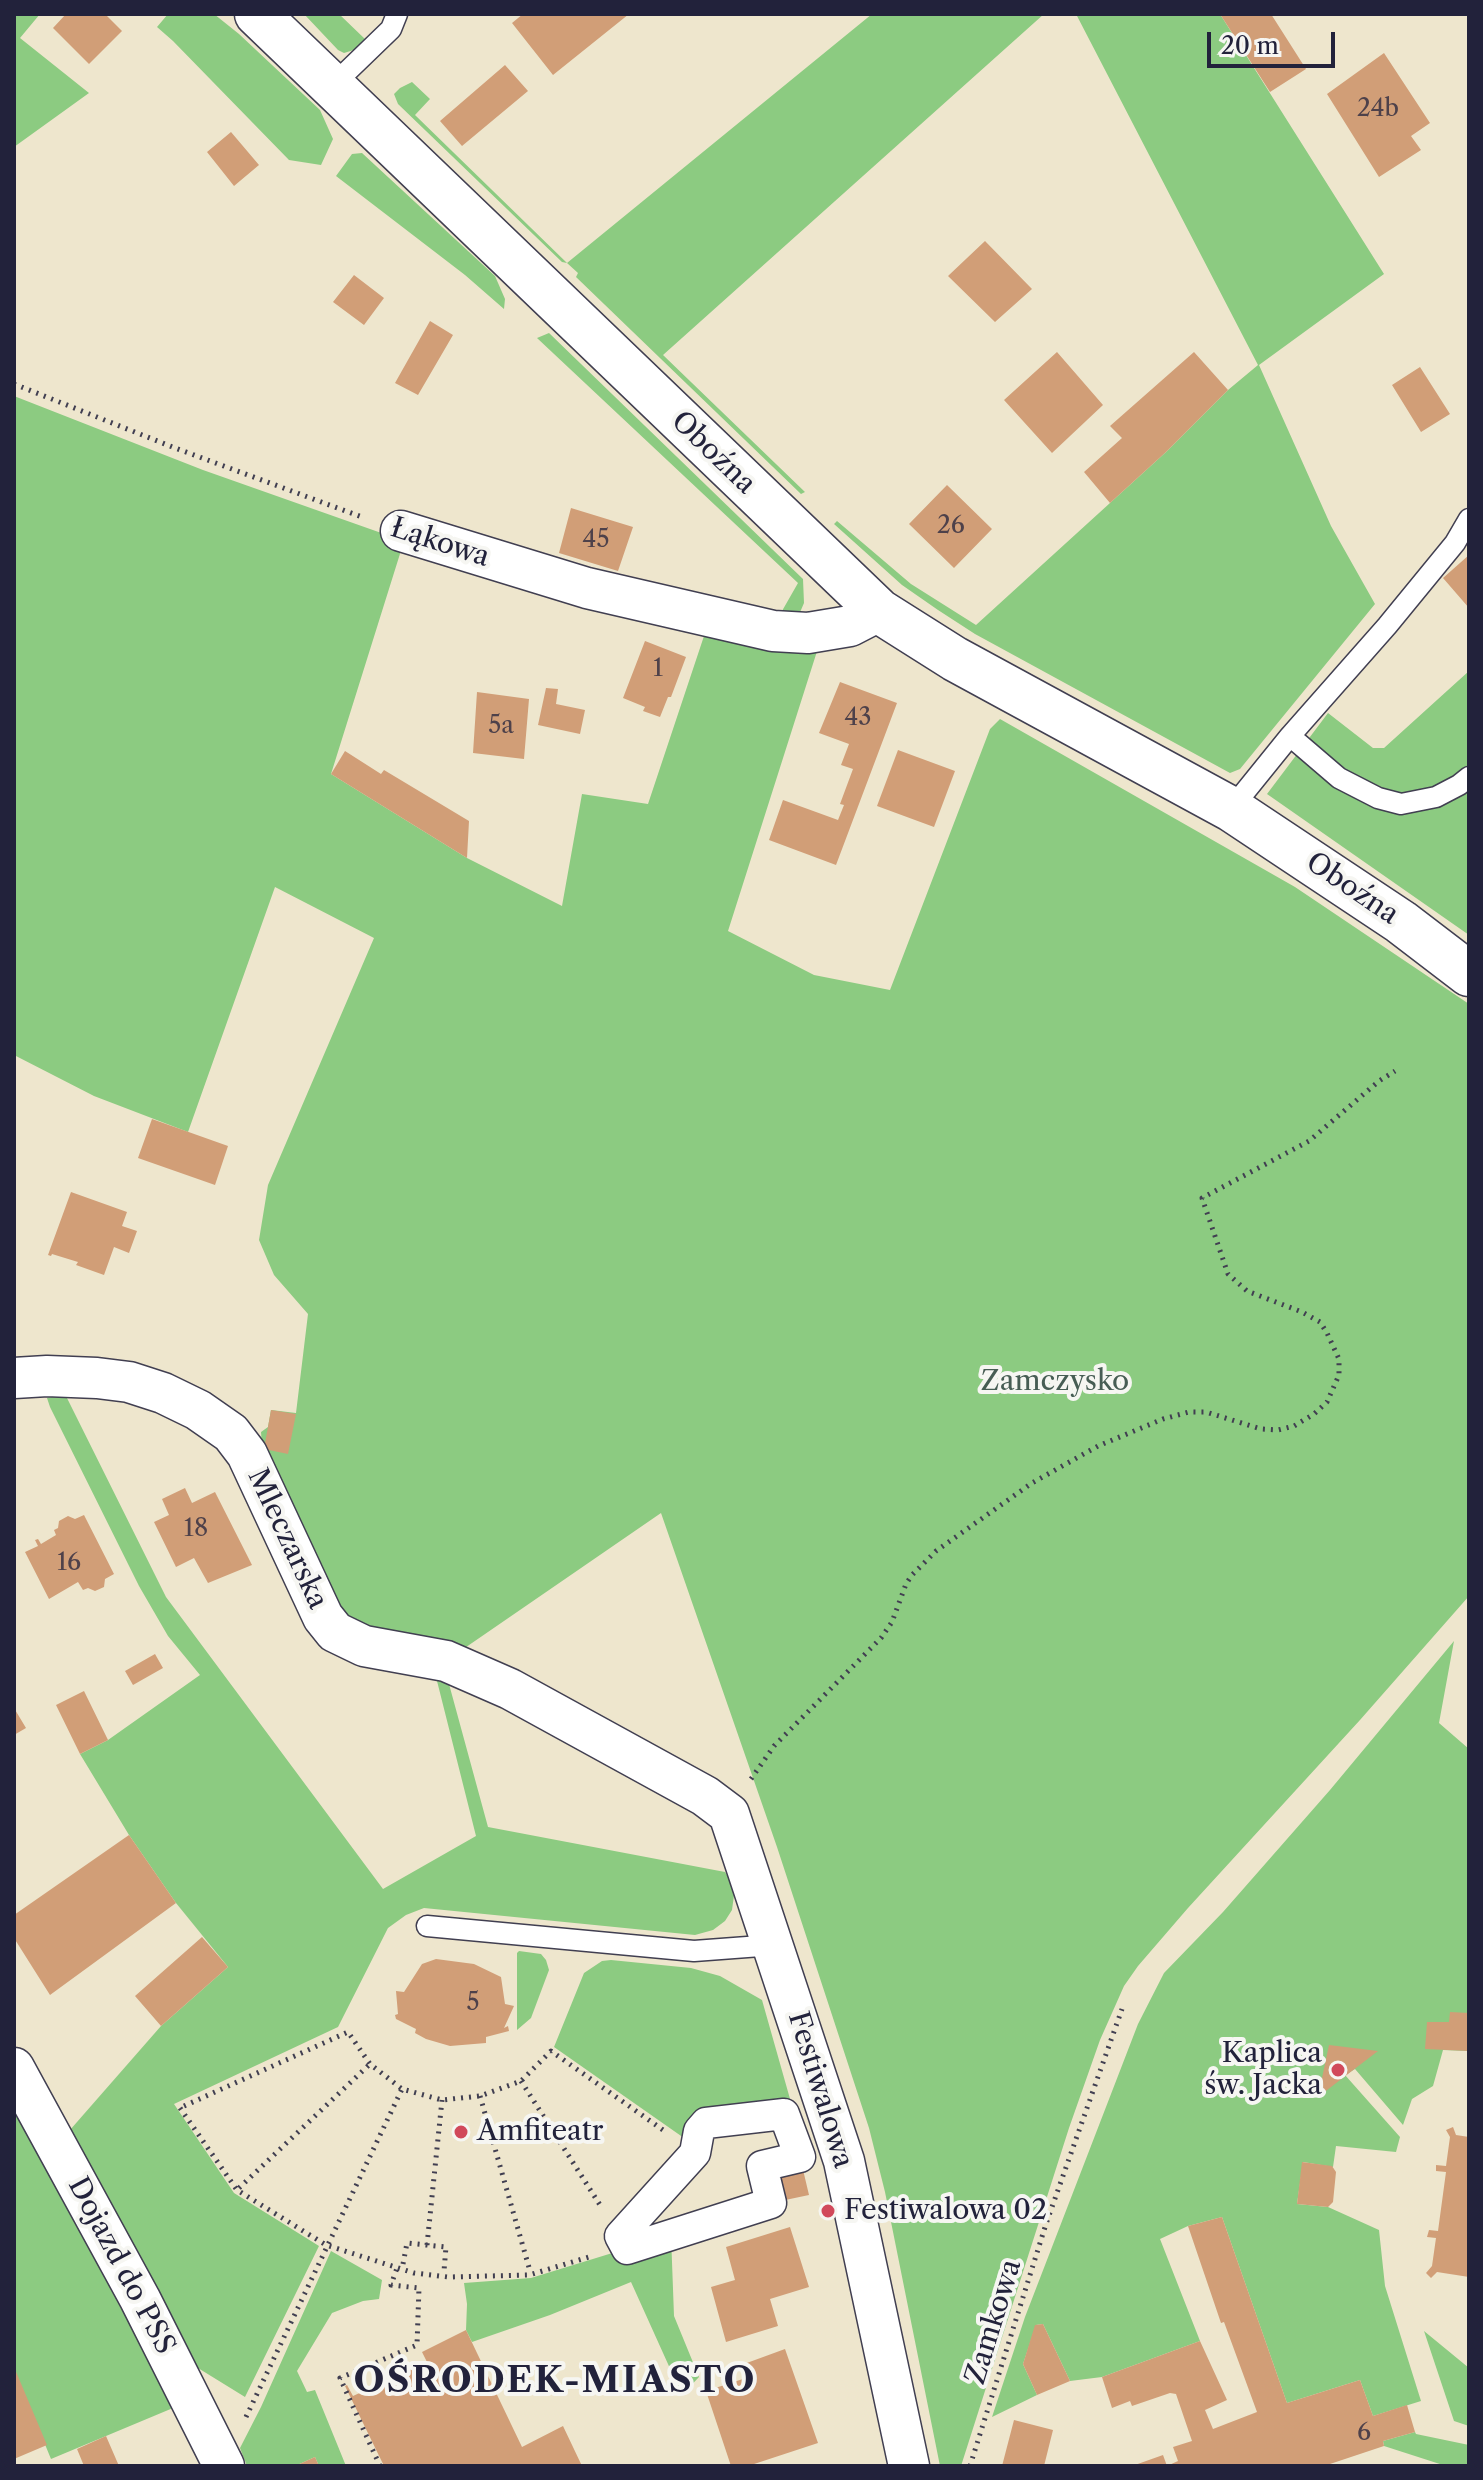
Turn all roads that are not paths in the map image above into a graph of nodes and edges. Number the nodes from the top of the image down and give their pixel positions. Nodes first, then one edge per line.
1 (257, 14) edge
2 (397, 14) edge
3 (332, 86) junction
4 (1469, 519) edge
5 (401, 531) road end
6 (879, 611) junction
7 (1290, 736) junction
8 (1469, 777) edge
9 (1231, 809) junction
10 (1469, 974) edge
11 (14, 1378) edge
12 (729, 1814) joint
13 (427, 1926) dead end
14 (774, 1945) junction
15 (14, 2068) edge
16 (622, 2239) joint
17 (224, 2466) edge
18 (909, 2466) edge

1 - 3 street, Oboźna
2 - 3 lane
3 - 6 street, Oboźna
4 - 7 lane
5 - 6 street, Łąkowa
6 - 9 street, Oboźna
7 - 8 lane
7 - 9 lane
9 - 10 street, Oboźna
11 - 12 street, Mleczarska
12 - 14 street, Festiwalowa
13 - 14 lane
14 - 18 street, Festiwalowa
15 - 17 street, Dojazd do PSS
16 - 16 street

